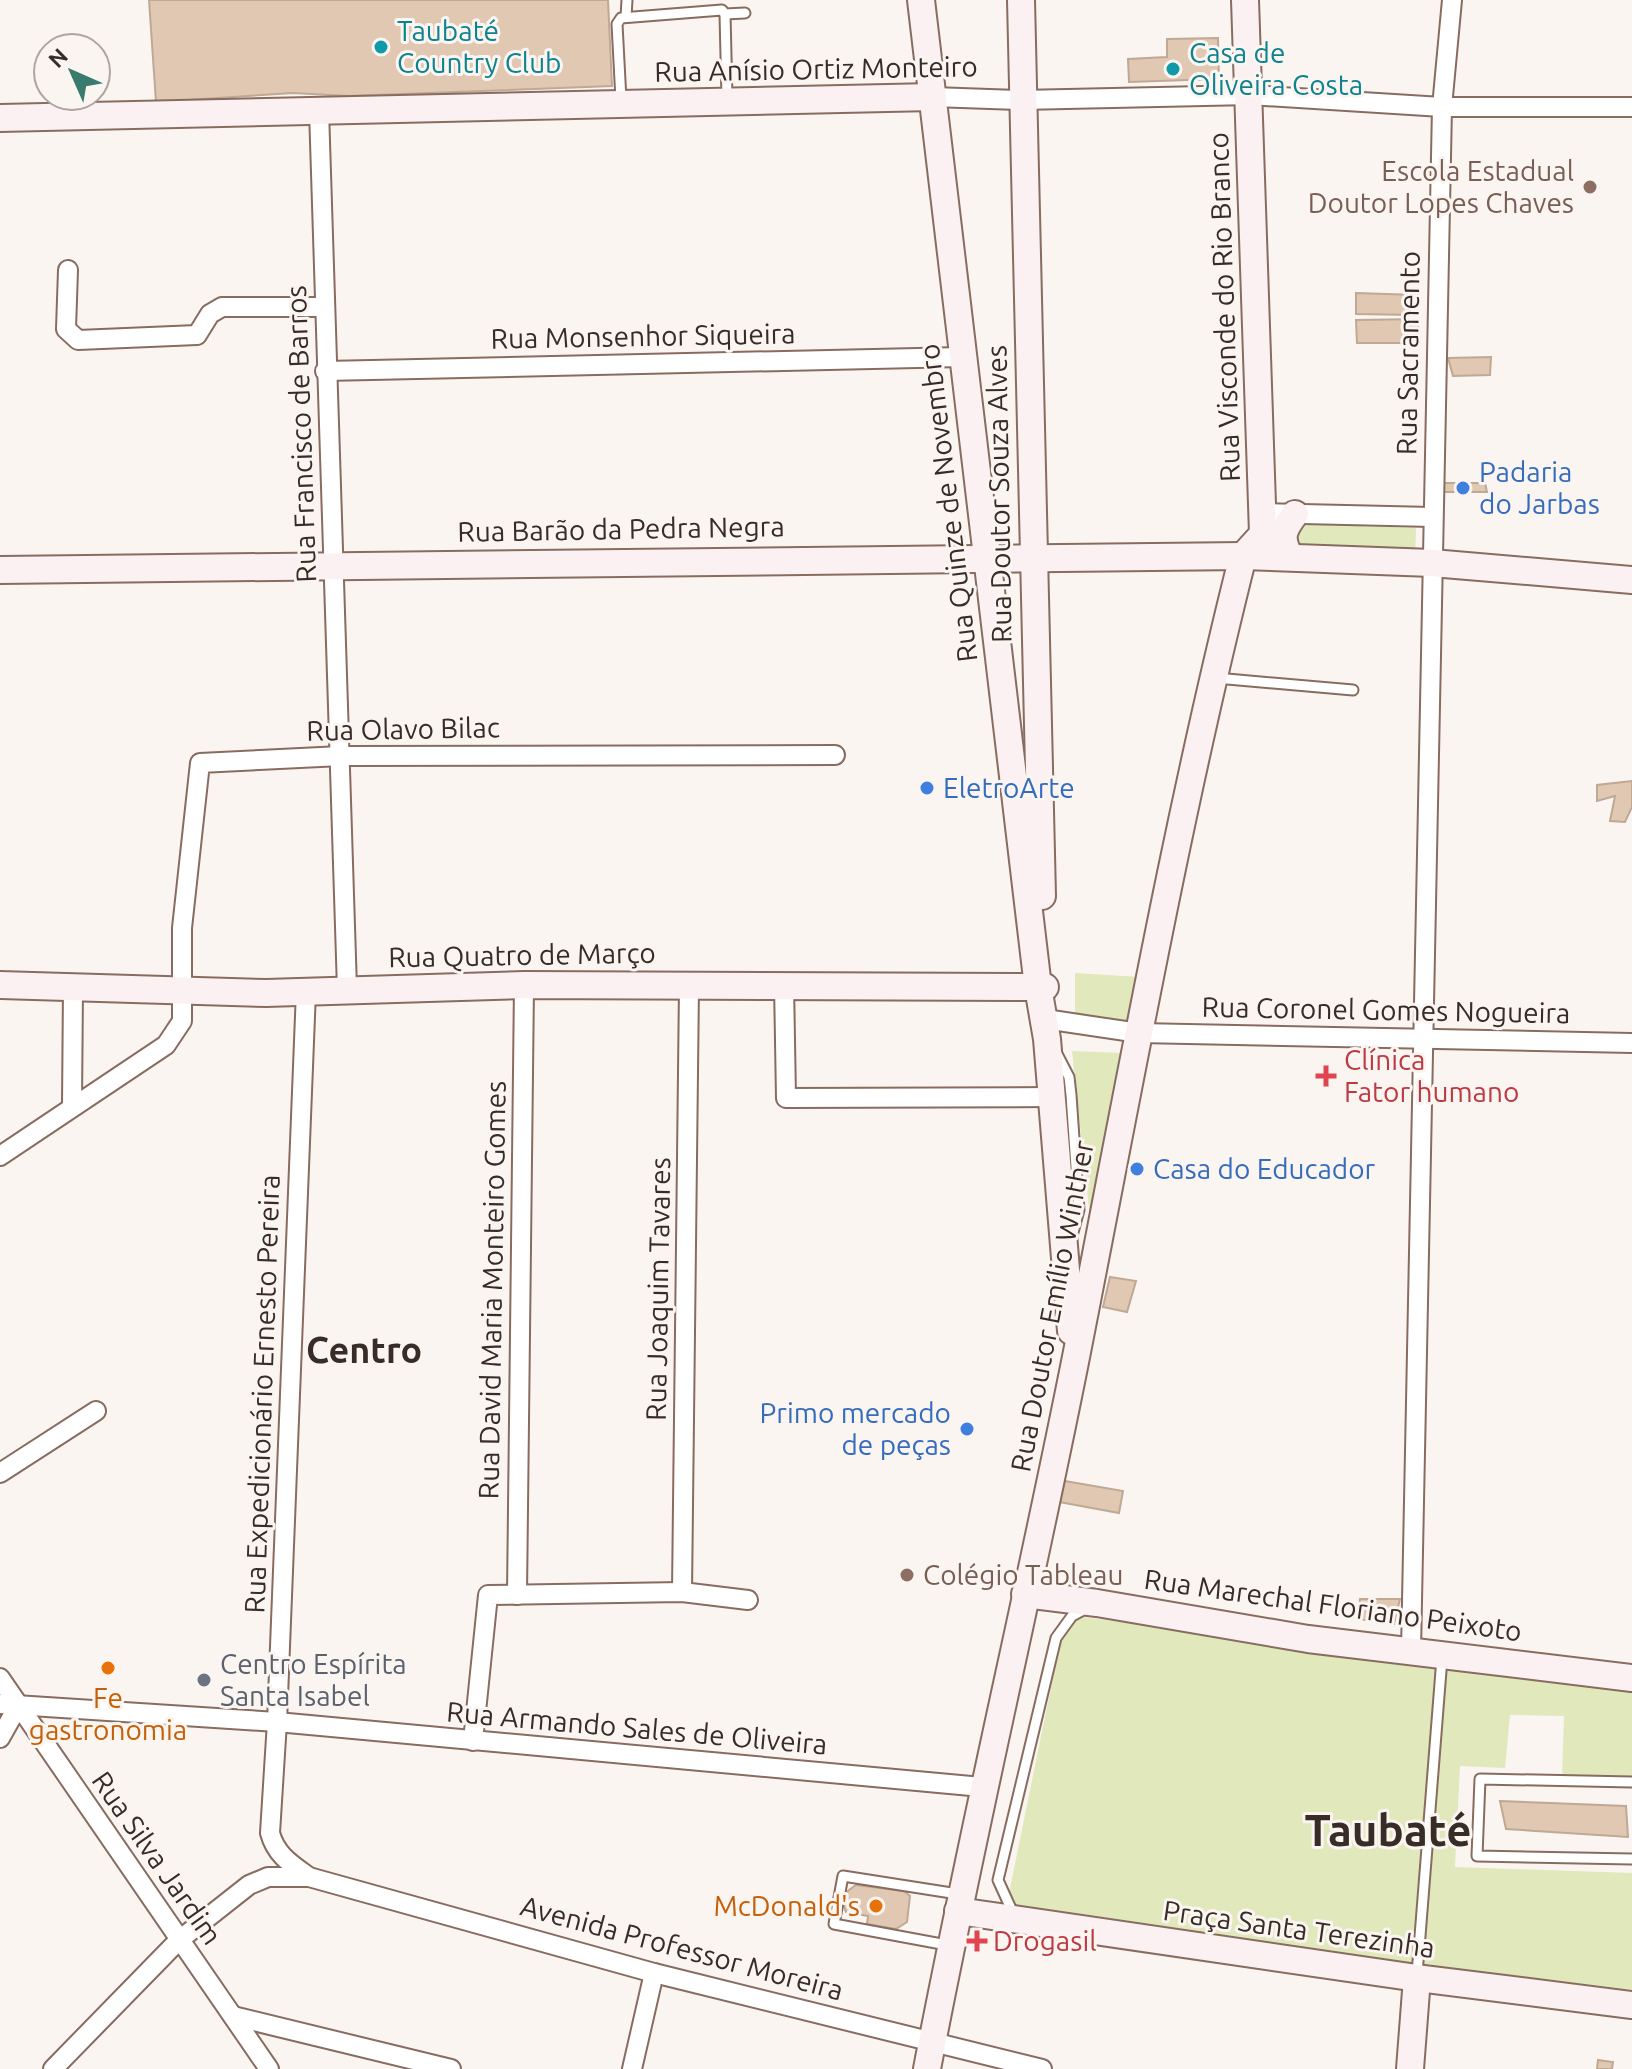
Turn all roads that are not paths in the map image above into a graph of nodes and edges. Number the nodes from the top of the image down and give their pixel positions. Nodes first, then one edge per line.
1 (627, 0) edge
2 (921, 0) edge
3 (1021, 0) edge
4 (1245, 0) edge
5 (1452, 0) edge
6 (745, 13) dead end
7 (725, 14) junction
8 (626, 17) junction
9 (1250, 95) junction
10 (933, 97) junction
11 (1021, 100) junction
12 (727, 101) junction
13 (621, 104) junction
14 (1442, 107) junction
15 (1632, 107) edge
16 (319, 110) junction
17 (0, 118) edge
18 (68, 270) dead end
19 (324, 307) junction
20 (962, 357) junction
21 (325, 371) junction
22 (1263, 513) junction
23 (1295, 514) junction
24 (1432, 517) junction
25 (1243, 556) junction
26 (988, 557) junction
27 (1290, 557) junction
28 (1034, 558) junction
29 (1432, 563) junction
30 (333, 564) junction
31 (0, 570) edge
32 (1632, 580) edge
33 (992, 592) junction
34 (1033, 592) junction
35 (1213, 678) junction
36 (1353, 690) dead end
37 (835, 755) dead end
38 (341, 756) junction
39 (784, 983) junction
40 (0, 985) edge
41 (524, 985) junction
42 (689, 986) junction
43 (73, 988) junction
44 (347, 989) junction
45 (306, 991) junction
46 (184, 992) junction
47 (1044, 1006) junction
48 (1139, 1033) junction
49 (1420, 1039) junction
50 (1632, 1043) edge
51 (1053, 1097) junction
52 (72, 1105) junction
53 (0, 1156) edge
54 (1065, 1250) junction
55 (1074, 1367) junction
56 (96, 1411) dead end
57 (0, 1473) edge
58 (682, 1592) junction
59 (1025, 1594) junction
60 (517, 1595) junction
61 (748, 1600) dead end
62 (1097, 1603) junction
63 (1411, 1651) junction
64 (1442, 1655) junction
65 (0, 1678) edge
66 (1632, 1678) edge
67 (9, 1705) edge
68 (277, 1722) junction
69 (0, 1738) edge
70 (473, 1741) junction
71 (1632, 1782) edge
72 (982, 1787) junction
73 (1632, 1859) edge
74 (309, 1877) junction
75 (960, 1903) junction
76 (1020, 1921) junction
77 (178, 1941) junction
78 (952, 1946) junction
79 (654, 1973) junction
80 (1417, 1978) junction
81 (1632, 2005) edge
82 (233, 2016) junction
83 (933, 2041) junction
84 (53, 2069) edge
85 (269, 2069) edge
86 (451, 2069) edge
87 (632, 2069) edge
88 (927, 2069) edge
89 (1042, 2069) edge
90 (1410, 2069) edge

1 - 8 lane
2 - 10 main road, Rua Quinze de Novembro
3 - 11 main road, Rua Doutor Souza Alves
4 - 9 main road, Rua Visconde do Rio Branco
5 - 14 street, Rua Sacramento
6 - 7 lane
7 - 8 lane
7 - 12 lane
8 - 13 lane
9 - 11 street, Rua Anísio Ortiz Monteiro
9 - 14 street, Rua Anísio Ortiz Monteiro
9 - 22 main road, Rua Visconde do Rio Branco
10 - 11 street, Rua Anísio Ortiz Monteiro
10 - 12 main road, Rua Anísio Ortiz Monteiro
10 - 20 main road, Rua Quinze de Novembro
11 - 28 main road, Rua Doutor Souza Alves
12 - 13 main road, Rua Anísio Ortiz Monteiro
13 - 16 main road, Rua Anísio Ortiz Monteiro
14 - 15 street, Rua Anísio Ortiz Monteiro
14 - 24 street, Rua Sacramento
16 - 17 main road, Rua Anísio Ortiz Monteiro
16 - 19 street, Rua Francisco de Barros
18 - 19 street
19 - 21 street, Rua Francisco de Barros
20 - 21 street, Rua Monsenhor Siqueira
20 - 26 main road, Rua Quinze de Novembro
21 - 30 street, Rua Francisco de Barros
22 - 23 street
22 - 25 main road, Rua Visconde do Rio Branco
23 - 24 street
23 - 27 main road
24 - 29 street, Rua Sacramento
25 - 27 main road, Rua Barão da Pedra Negra
25 - 28 main road, Rua Barão da Pedra Negra
25 - 35 main road, Rua Doutor Emílio Winther
26 - 28 main road, Rua Barão da Pedra Negra
26 - 30 main road, Rua Barão da Pedra Negra
26 - 33 main road, Rua Quinze de Novembro
27 - 29 main road, Rua Barão da Pedra Negra
28 - 34 main road, Rua Doutor Souza Alves
29 - 32 main road, Rua Barão da Pedra Negra
29 - 49 street, Rua Sacramento
30 - 31 main road, Rua Barão da Pedra Negra
30 - 38 street, Rua Francisco de Barros
33 - 34 main road
33 - 47 main road, Rua Quinze de Novembro
34 - 47 main road, Rua Doutor Souza Alves
35 - 36 lane
35 - 48 main road, Rua Doutor Emílio Winther
37 - 38 street, Rua Olavo Bilac
38 - 44 street, Rua Francisco de Barros
38 - 46 street, Rua Olavo Bilac
39 - 42 main road, Rua Quatro de Março
39 - 47 main road, Rua Quatro de Março
39 - 51 street
40 - 43 main road, Rua Quatro de Março
41 - 42 main road, Rua Quatro de Março
41 - 44 main road, Rua Quatro de Março
41 - 60 street, Rua David Maria Monteiro Gomes
42 - 58 street, Rua Joaquim Tavares
43 - 46 main road, Rua Quatro de Março
43 - 52 street
44 - 45 main road, Rua Quatro de Março
45 - 46 main road, Rua Quatro de Março
45 - 68 street, Rua Expedicionário Ernesto Pereira
46 - 52 street
47 - 48 street, Rua Quatro de Março
47 - 51 main road, Rua Quinze de Novembro
47 - 54 lane
48 - 49 street, Rua Coronel Gomes Nogueira
48 - 55 main road, Rua Doutor Emílio Winther
49 - 50 street, Rua Coronel Gomes Nogueira
49 - 63 street, Rua Sacramento
51 - 54 main road, Rua Quinze de Novembro
52 - 53 street
54 - 55 main road, Rua Quinze de Novembro
55 - 59 main road, Rua Doutor Emílio Winther
56 - 57 street
58 - 60 street
58 - 61 street
59 - 62 main road, Rua Marechal Floriano Peixoto
59 - 72 main road, Rua Doutor Emílio Winther
60 - 70 street
62 - 63 main road, Rua Marechal Floriano Peixoto
62 - 76 lane
63 - 64 main road, Rua Marechal Floriano Peixoto
64 - 66 main road, Rua Marechal Floriano Peixoto
64 - 80 lane
65 - 67 street, Rua Silva Jardim
67 - 68 street, Rua Armando Sales de Oliveira
67 - 69 street
67 - 77 street, Rua Silva Jardim
68 - 70 street, Rua Armando Sales de Oliveira
68 - 74 street, Rua Expedicionário Ernesto Pereira
70 - 72 street, Rua Armando Sales de Oliveira
71 - 73 lane
72 - 75 main road, Rua Doutor Emílio Winther
74 - 77 street
74 - 79 street, Avenida Professor Moreira
75 - 76 main road, Praça Santa Terezinha
75 - 78 main road, Rua Doutor Emílio Winther
75 - 78 lane
76 - 80 main road, Praça Santa Terezinha
77 - 82 street, Rua Silva Jardim
77 - 84 street
78 - 83 main road, Rua Doutor Emílio Winther
79 - 83 street, Avenida Professor Moreira
79 - 87 street
80 - 81 main road, Praça Santa Terezinha
80 - 90 main road
82 - 85 street, Rua Silva Jardim
82 - 86 street
83 - 88 main road, Rua Doutor Emílio Winther
83 - 89 street, Avenida Professor Moreira

